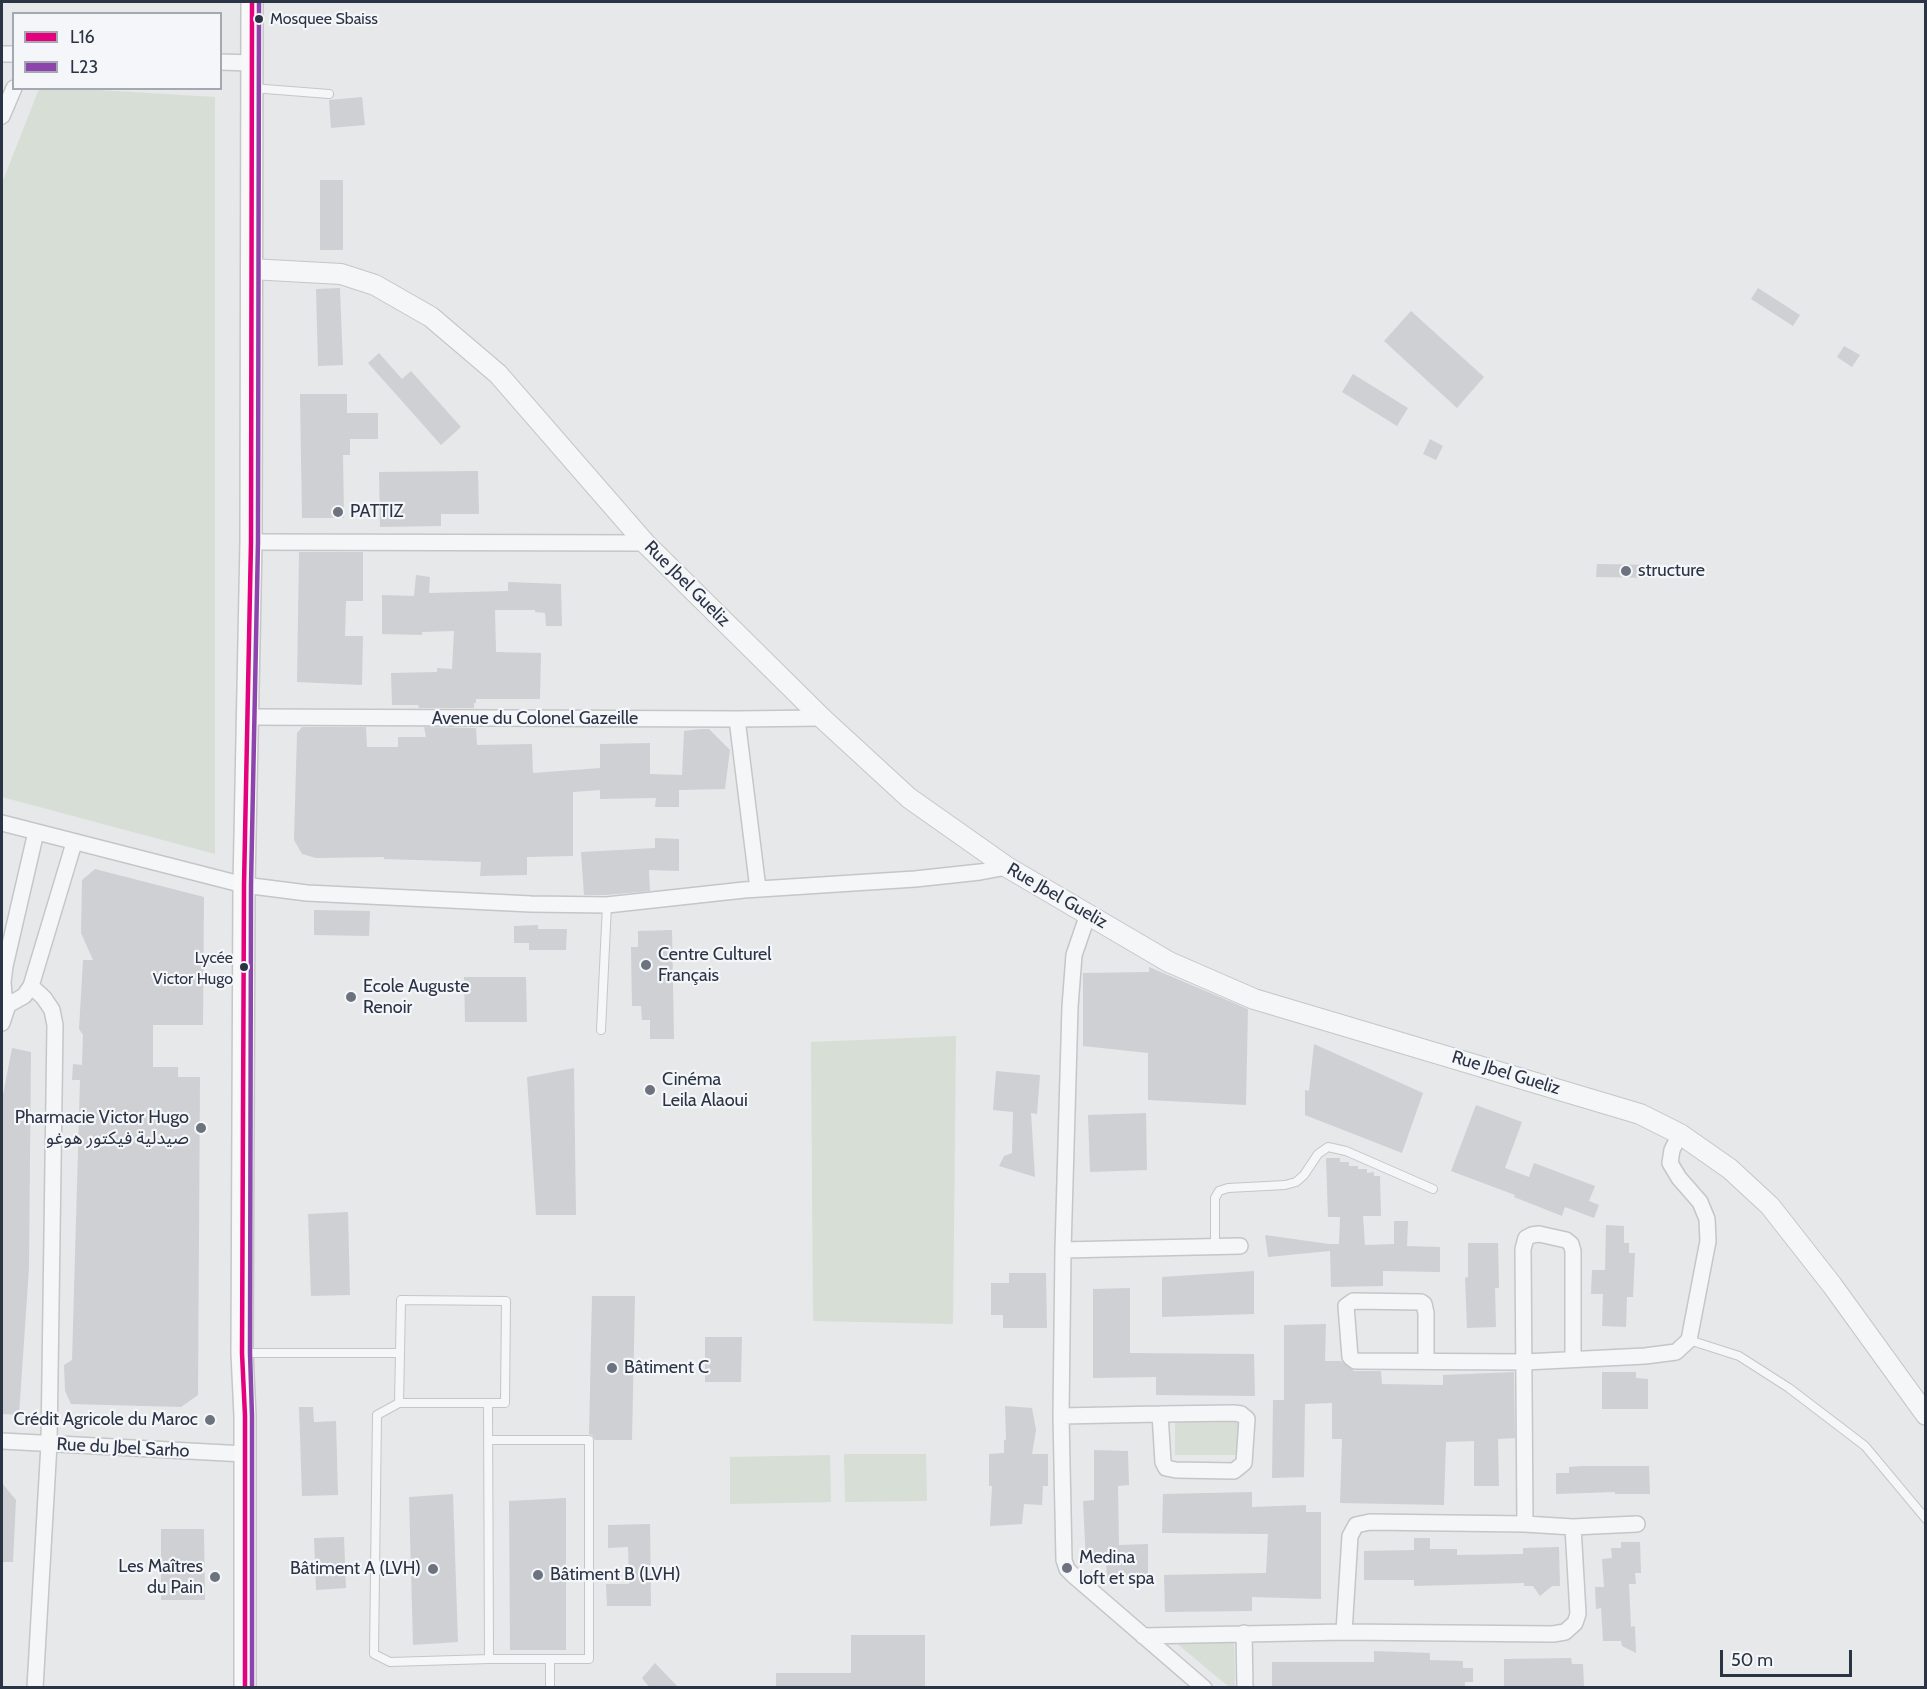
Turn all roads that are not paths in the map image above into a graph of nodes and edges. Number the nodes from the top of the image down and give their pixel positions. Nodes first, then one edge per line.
1 (252, 2) edge
2 (222, 62) edge
3 (251, 63) junction
4 (251, 88) junction
5 (13, 90) edge
6 (329, 94) dead end
7 (2, 116) edge
8 (251, 269) junction
9 (251, 542) junction
10 (645, 543) junction
11 (248, 717) junction
12 (822, 718) junction
13 (737, 719) junction
14 (2, 823) edge
15 (36, 832) junction
16 (74, 843) junction
17 (1007, 867) junction
18 (243, 885) junction
19 (758, 890) junction
20 (607, 905) junction
21 (1088, 914) junction
22 (31, 986) junction
23 (8, 1005) junction
24 (2, 1023) edge
25 (601, 1030) dead end
26 (1680, 1134) junction
27 (1433, 1189) dead end
28 (1215, 1246) junction
29 (1240, 1246) dead end
30 (1063, 1250) junction
31 (1689, 1340) junction
32 (242, 1353) junction
33 (400, 1353) junction
34 (1573, 1359) junction
35 (1426, 1361) junction
36 (1524, 1362) junction
37 (399, 1403) junction
38 (488, 1403) junction
39 (1160, 1414) junction
40 (1926, 1415) edge
41 (1061, 1416) junction
42 (488, 1440) junction
43 (2, 1441) edge
44 (49, 1444) junction
45 (245, 1454) junction
46 (1926, 1519) edge
47 (1525, 1524) junction
48 (1637, 1524) dead end
49 (1573, 1527) junction
50 (1344, 1632) junction
51 (1244, 1633) junction
52 (1143, 1636) junction
53 (489, 1659) junction
54 (550, 1659) junction
55 (35, 1688) edge
56 (245, 1688) edge
57 (550, 1688) edge
58 (1204, 1688) edge
59 (1245, 1688) edge

1 - 3 main road
2 - 3 street
3 - 4 main road
4 - 6 lane
4 - 8 main road
5 - 7 street
8 - 9 main road
8 - 10 street, Rue Jbel Gueliz
9 - 10 street
9 - 11 main road
10 - 12 street, Rue Jbel Gueliz
11 - 13 street, Avenue du Colonel Gazeille
11 - 18 main road
12 - 13 street, Avenue du Colonel Gazeille
12 - 17 street, Rue Jbel Gueliz
13 - 19 street
14 - 15 street
15 - 16 street
15 - 23 street
16 - 18 street
16 - 22 street
17 - 19 street
17 - 21 street, Rue Jbel Gueliz
18 - 20 street
18 - 32 main road
19 - 20 street
20 - 25 lane
21 - 26 street, Rue Jbel Gueliz
21 - 30 street
22 - 23 street
22 - 44 street
23 - 24 street
26 - 31 street
26 - 40 street, Rue Jbel Gueliz
27 - 28 lane
28 - 29 street
28 - 30 street
30 - 41 street
31 - 34 street
31 - 46 lane
32 - 33 lane
32 - 45 main road
33 - 37 lane
33 - 38 lane
34 - 36 street
34 - 36 street
35 - 35 street
35 - 36 street
36 - 47 street
37 - 38 lane
37 - 53 lane
38 - 42 lane
39 - 39 street
39 - 41 street
41 - 52 street
42 - 53 lane
42 - 54 lane
43 - 44 street, Rue du Jbel Sarho
44 - 45 street, Rue du Jbel Sarho
44 - 55 street
45 - 56 main road
47 - 49 street
47 - 50 street
48 - 49 street
49 - 50 street
50 - 51 street
51 - 52 street
51 - 59 street
52 - 58 street
53 - 54 lane
54 - 57 lane

